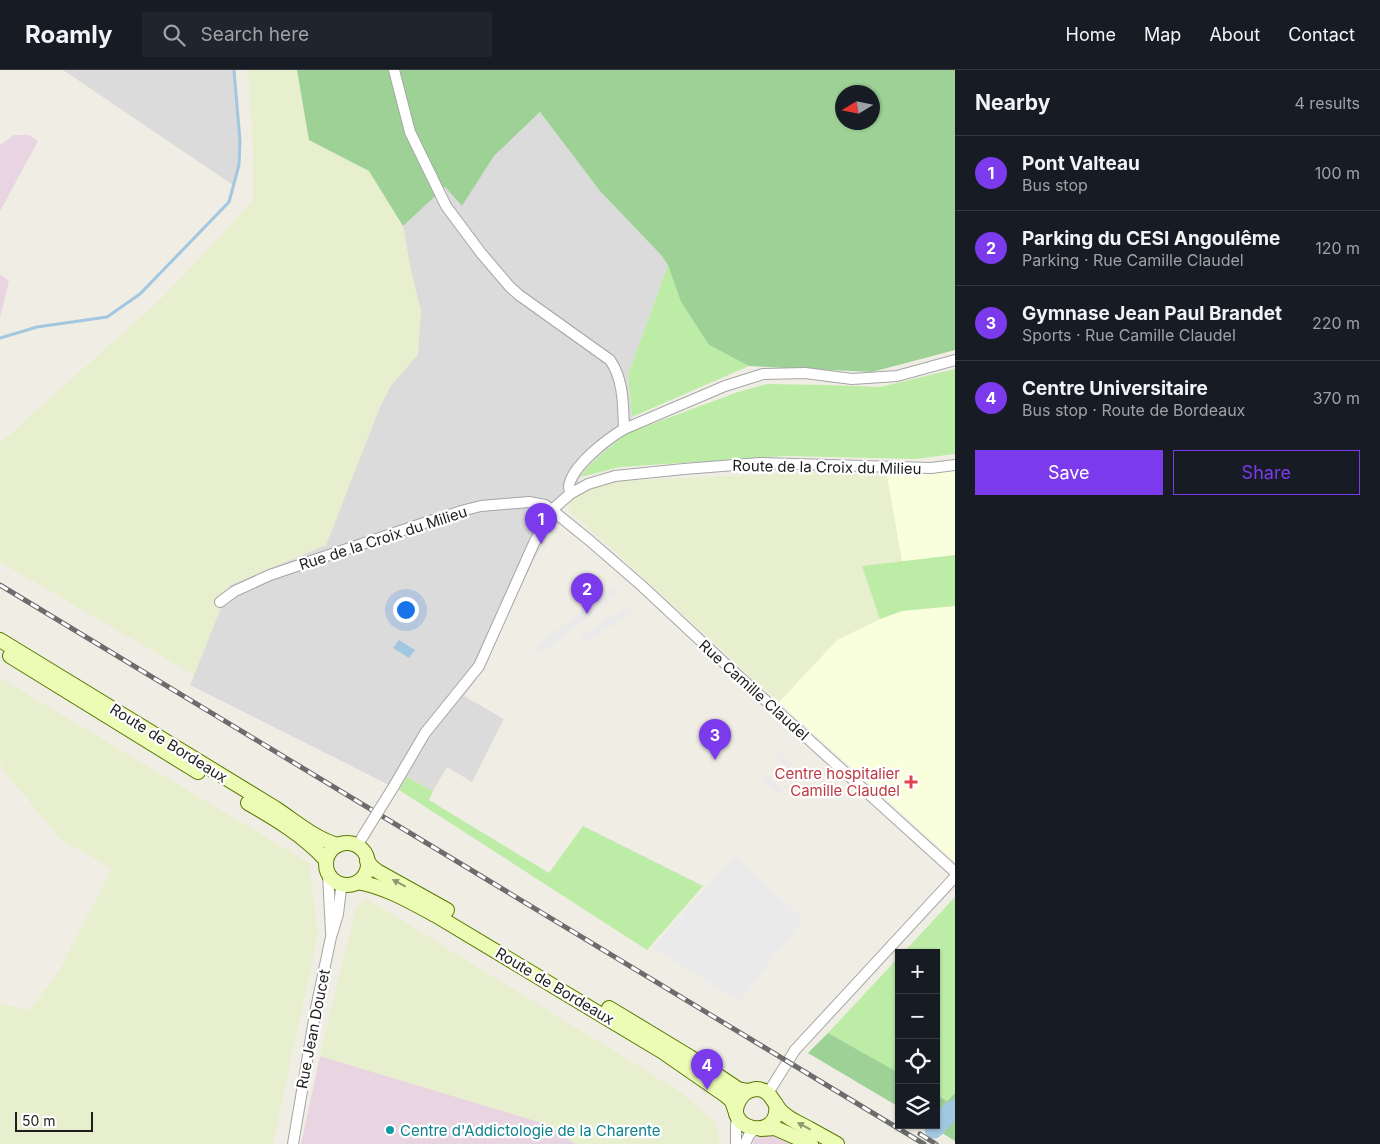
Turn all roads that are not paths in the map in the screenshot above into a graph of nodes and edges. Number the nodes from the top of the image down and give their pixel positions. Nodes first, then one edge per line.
1 (394, 70) edge
2 (955, 360) edge
3 (624, 429) junction
4 (955, 465) edge
5 (570, 494) junction
6 (552, 510) junction
7 (220, 602) dead end
8 (0, 640) edge
9 (0, 650) edge
10 (360, 841) junction
11 (338, 845) junction
12 (367, 861) junction
13 (327, 866) junction
14 (955, 872) edge
15 (955, 877) edge
16 (351, 884) junction
17 (332, 937) junction
18 (748, 1091) junction
19 (772, 1098) junction
20 (737, 1116) junction
21 (296, 1122) junction
22 (757, 1130) junction
23 (288, 1144) edge
24 (293, 1144) edge
25 (736, 1144) edge
26 (745, 1144) edge
27 (811, 1144) edge
28 (836, 1144) edge

1 - 3 street
2 - 3 street
3 - 5 street
4 - 5 street, Route de la Croix du Milieu
5 - 6 street, Route de la Croix du Milieu
6 - 7 street, Rue de la Croix du Milieu
6 - 10 street, Route de la Croix du Milieu, bridge
6 - 14 street, Rue Camille Claudel
8 - 11 main road, Route de Bordeaux
9 - 13 main road, Route de Bordeaux
10 - 11 main road
10 - 12 main road
11 - 13 main road
12 - 16 main road
18 -> 12 main road, Route de Bordeaux
13 - 16 main road
13 - 17 street, Rue Jean Doucet
15 - 19 street
16 - 17 street, Rue Jean Doucet
16 - 20 main road, Route de Bordeaux
17 - 21 street, Rue Jean Doucet
18 - 19 main road
18 - 20 main road
19 - 22 main road
28 -> 19 main road
20 - 22 main road
20 - 25 street
21 - 23 street, Rue Jean Doucet
21 - 24 street, Rue Jean Doucet
22 - 26 street
22 - 27 main road

